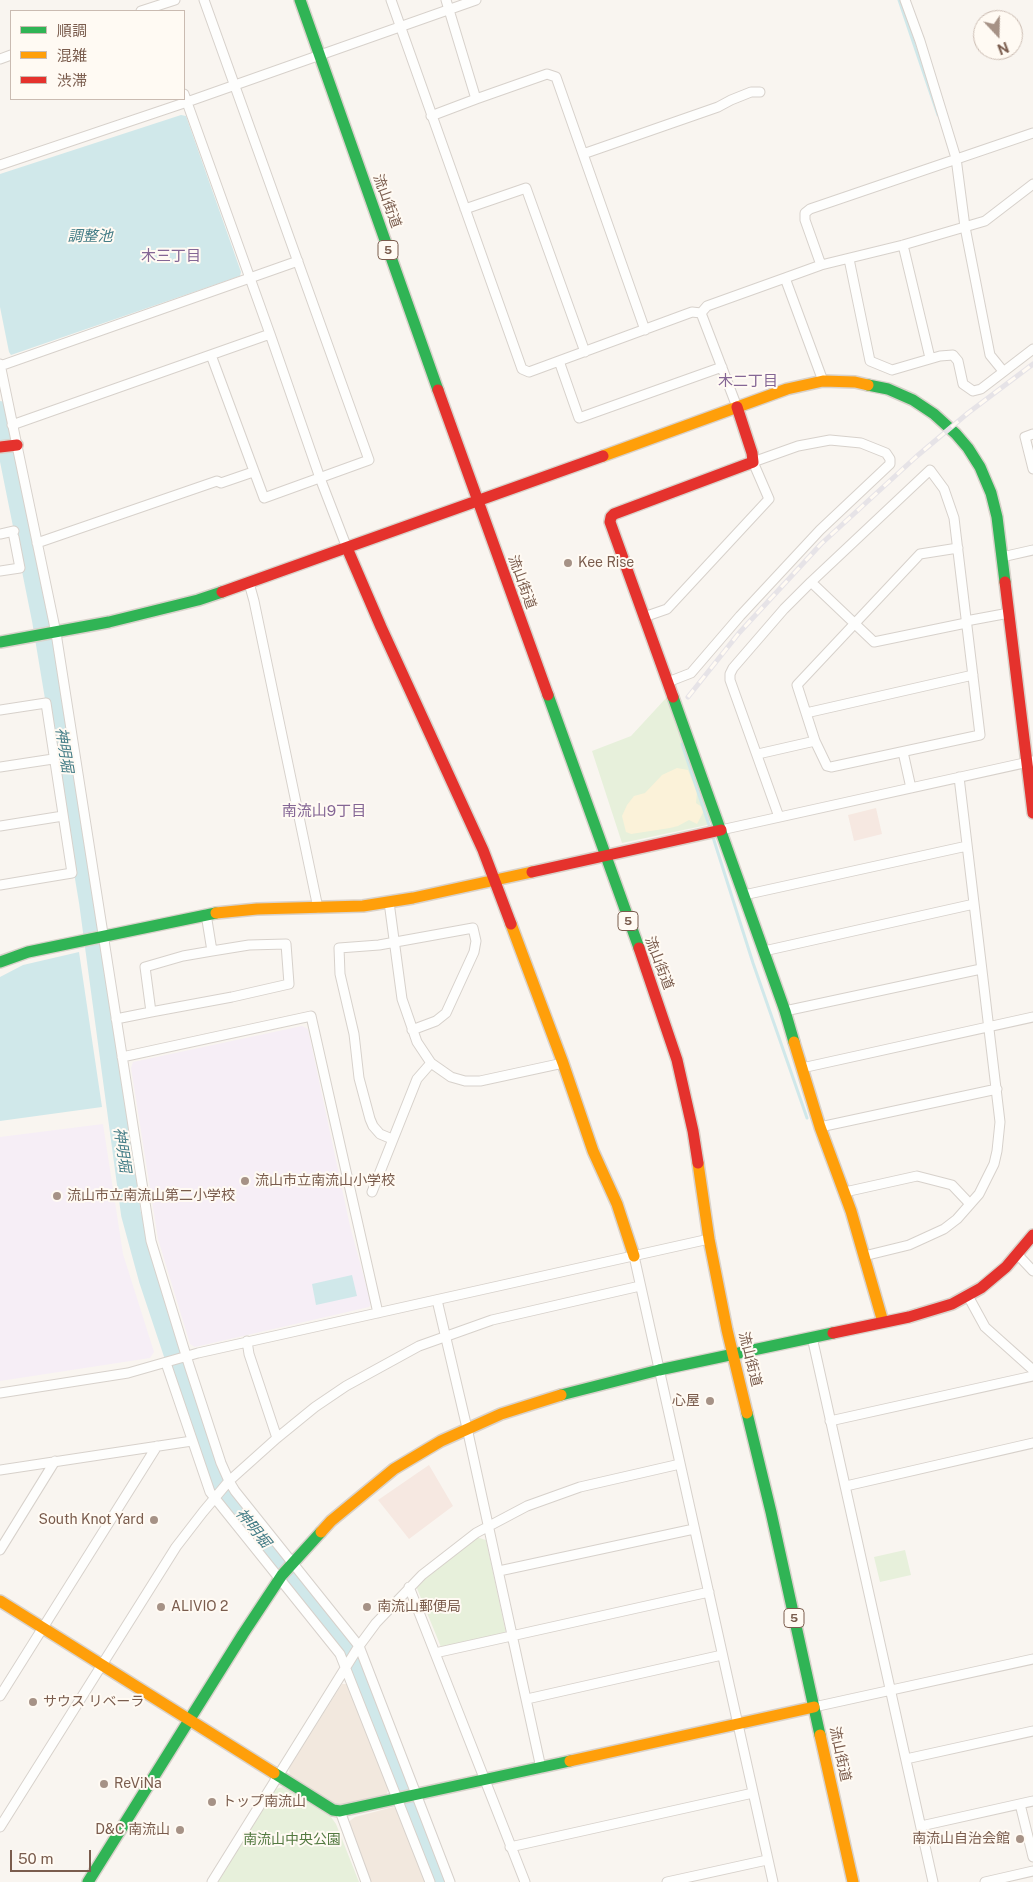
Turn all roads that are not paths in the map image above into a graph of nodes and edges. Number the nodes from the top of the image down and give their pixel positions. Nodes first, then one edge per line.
1 (175, 0) edge
2 (204, 0) edge
3 (300, 0) edge
4 (391, 0) edge
5 (446, 0) edge
6 (476, 0) edge
7 (905, 0) edge
8 (153, 6) edge
9 (449, 10) junction
10 (401, 27) junction
11 (319, 56) junction
12 (235, 85) junction
13 (760, 92) dead end
14 (185, 98) edge
15 (476, 99) junction
16 (179, 100) edge
17 (431, 116) junction
18 (1033, 133) edge
19 (583, 154) junction
20 (956, 158) junction
21 (0, 165) edge
22 (1033, 184) edge
23 (465, 209) junction
24 (965, 227) junction
25 (903, 245) junction
26 (849, 259) junction
27 (298, 261) junction
28 (821, 265) junction
29 (250, 278) junction
30 (785, 278) junction
31 (701, 313) junction
32 (645, 330) junction
33 (270, 334) junction
34 (1033, 349) edge
35 (585, 352) junction
36 (211, 355) junction
37 (930, 358) junction
38 (558, 361) junction
39 (0, 365) edge
40 (722, 367) junction
41 (1003, 371) junction
42 (822, 382) junction
43 (737, 406) junction
44 (12, 425) junction
45 (1033, 434) edge
46 (15, 445) junction
47 (0, 447) edge
48 (752, 462) junction
49 (1033, 469) edge
50 (253, 472) junction
51 (320, 478) junction
52 (477, 500) junction
53 (0, 534) edge
54 (38, 543) junction
55 (347, 548) junction
56 (958, 548) junction
57 (1033, 550) edge
58 (1002, 557) junction
59 (0, 571) edge
60 (811, 582) junction
61 (248, 583) junction
62 (1009, 613) junction
63 (644, 617) junction
64 (966, 622) junction
65 (855, 623) junction
66 (49, 635) junction
67 (0, 642) edge
68 (973, 675) junction
69 (668, 682) junction
70 (0, 710) edge
71 (806, 713) junction
72 (815, 741) junction
73 (903, 752) junction
74 (758, 754) junction
75 (53, 759) junction
76 (1030, 762) edge
77 (0, 767) edge
78 (959, 777) junction
79 (911, 788) junction
80 (1033, 813) edge
81 (62, 816) junction
82 (780, 818) junction
83 (0, 826) edge
84 (721, 830) junction
85 (967, 846) junction
86 (604, 856) junction
87 (494, 880) junction
88 (0, 885) edge
89 (744, 895) junction
90 (389, 902) junction
91 (974, 904) junction
92 (318, 908) junction
93 (206, 914) junction
94 (96, 937) junction
95 (394, 943) junction
96 (212, 951) junction
97 (764, 951) junction
98 (0, 962) edge
99 (981, 969) junction
100 (786, 1011) junction
101 (151, 1012) junction
102 (1033, 1017) edge
103 (116, 1018) junction
104 (988, 1026) junction
105 (412, 1030) junction
106 (122, 1056) junction
107 (431, 1063) junction
108 (563, 1063) junction
109 (802, 1068) junction
110 (997, 1088) junction
111 (820, 1127) junction
112 (392, 1138) junction
113 (372, 1192) dead end
114 (845, 1192) junction
115 (970, 1204) junction
116 (1033, 1236) edge
117 (709, 1239) junction
118 (1018, 1255) junction
119 (634, 1256) junction
120 (864, 1256) junction
121 (1033, 1271) edge
122 (640, 1286) junction
123 (968, 1296) junction
124 (437, 1300) junction
125 (378, 1313) junction
126 (882, 1322) junction
127 (446, 1336) junction
128 (812, 1337) junction
129 (247, 1342) junction
130 (733, 1354) junction
131 (184, 1357) junction
132 (168, 1362) junction
133 (659, 1370) junction
134 (1033, 1370) edge
135 (1033, 1376) edge
136 (0, 1393) edge
137 (830, 1421) junction
138 (467, 1428) junction
139 (277, 1438) junction
140 (192, 1441) junction
141 (1033, 1443) edge
142 (157, 1446) junction
143 (55, 1461) junction
144 (680, 1464) junction
145 (0, 1470) edge
146 (229, 1481) junction
147 (846, 1486) junction
148 (215, 1498) junction
149 (488, 1526) junction
150 (694, 1529) junction
151 (0, 1550) edge
152 (286, 1570) junction
153 (499, 1572) junction
154 (409, 1587) junction
155 (709, 1592) junction
156 (0, 1601) edge
157 (43, 1628) junction
158 (513, 1635) junction
159 (359, 1646) junction
160 (435, 1653) junction
161 (722, 1656) junction
162 (1033, 1659) edge
163 (101, 1664) junction
164 (347, 1668) junction
165 (3, 1685) edge
166 (890, 1690) junction
167 (0, 1696) edge
168 (527, 1700) junction
169 (814, 1707) junction
170 (190, 1720) junction
171 (738, 1724) junction
172 (1033, 1731) edge
173 (906, 1759) junction
174 (541, 1768) junction
175 (278, 1776) junction
176 (484, 1781) junction
177 (753, 1793) junction
178 (406, 1797) junction
179 (1033, 1801) edge
180 (1020, 1804) junction
181 (340, 1811) junction
182 (921, 1826) junction
183 (0, 1827) edge
184 (510, 1847) junction
185 (1033, 1857) edge
186 (768, 1860) junction
187 (1033, 1871) edge
188 (88, 1882) edge
189 (212, 1882) edge
190 (366, 1882) edge
191 (430, 1882) edge
192 (450, 1882) edge
193 (525, 1882) edge
194 (667, 1882) edge
195 (773, 1882) edge
196 (853, 1882) edge
197 (933, 1882) edge
198 (985, 1882) edge

1 - 8 street
2 - 12 street
3 - 11 street, 流山街道 / 5
4 - 10 street
5 - 9 street
6 - 9 street
7 - 20 street
9 - 10 street
9 - 15 street
10 - 11 street
10 - 17 street
11 - 12 street
11 - 52 street, 流山街道 / 5
12 - 14 street
12 - 27 street
13 - 19 street
14 - 29 street
15 - 17 street
15 - 19 street
16 - 21 street
17 - 23 street
18 - 20 street
19 - 32 street
20 - 24 street
20 - 28 street
22 - 24 street
23 - 35 street
23 - 38 street
24 - 25 street
24 - 41 street
25 - 26 street
25 - 37 street
26 - 28 street
26 - 37 street
27 - 29 street
27 - 51 street
28 - 30 street
29 - 33 street
29 - 39 street
30 - 31 street
30 - 42 street
31 - 32 street
31 - 40 street
32 - 35 street
33 - 36 street
33 - 51 street
34 - 41 street
35 - 38 street
36 - 44 street
36 - 50 street
37 - 41 street
38 - 40 street
39 - 44 street
40 - 43 street
42 - 43 street
42 - 58 street
43 - 48 street
43 - 52 street
44 - 46 street
45 - 49 street
46 - 47 street
46 - 54 street
48 - 63 street
48 - 63 street
48 - 69 street
50 - 51 street
50 - 54 street
51 - 55 street
52 - 55 street
52 - 86 street, 流山街道 / 5
53 - 59 street
54 - 66 street
55 - 61 street
55 - 87 street
56 - 60 street
56 - 64 street
56 - 65 street
57 - 58 street
58 - 62 street
60 - 65 street
60 - 74 street
61 - 66 street
61 - 92 street
62 - 64 street
62 - 76 street
63 - 69 street
64 - 65 street
64 - 68 street
65 - 71 street
66 - 67 street
66 - 94 street
68 - 71 street
68 - 73 street
69 - 84 street
70 - 75 street
71 - 72 street
72 - 73 street
72 - 74 street
73 - 79 street
74 - 82 street
75 - 77 street
75 - 81 street
76 - 78 street
76 - 80 street
78 - 79 street
78 - 85 street
79 - 82 street
81 - 83 street
81 - 88 street
82 - 84 street
84 - 86 street
84 - 89 street
85 - 89 street
85 - 91 street
86 - 87 street
86 - 117 street, 流山街道 / 5
87 - 90 street
87 - 108 street
89 - 97 street
90 - 92 street
90 - 95 street
91 - 97 street
91 - 99 street
92 - 93 street
93 - 94 street
93 - 96 street
94 - 98 street
94 - 103 street
95 - 105 street
95 - 105 street
95 - 112 street
96 - 101 street
96 - 101 street
97 - 100 street
99 - 100 street
99 - 104 street
100 - 109 street
101 - 103 street
102 - 104 street
103 - 106 street
104 - 109 street
104 - 110 street
105 - 107 street
106 - 125 street
106 - 131 street
107 - 108 street
107 - 112 street
108 - 119 street
109 - 111 street
110 - 111 street
110 - 115 street
111 - 114 street
112 - 113 street
114 - 115 street
114 - 120 street
115 - 120 street
116 - 118 street
117 - 119 street
117 - 130 street, 流山街道 / 5
118 - 121 street
118 - 123 street
119 - 122 street
119 - 124 street
120 - 126 street
122 - 127 street
122 - 133 street
123 - 126 street
123 - 134 street
124 - 125 street
124 - 127 street
125 - 129 street
126 - 128 street
127 - 138 street
127 - 139 street
128 - 130 street
128 - 137 street
129 - 131 street
129 - 139 street
130 - 133 street
130 - 169 street, 流山街道 / 5
131 - 132 street
131 - 146 street
132 - 136 street
132 - 140 street
133 - 138 street
133 - 144 street
135 - 137 street
137 - 147 street
138 - 149 street
138 - 152 street
139 - 146 street
140 - 142 street
140 - 148 street
141 - 147 street
142 - 143 street
142 - 157 street
143 - 145 street
143 - 151 street
144 - 149 street
144 - 150 street
146 - 148 street
146 - 152 street
147 - 166 street
148 - 152 street
148 - 163 street
149 - 153 street
149 - 154 street
150 - 153 street
150 - 155 street
152 - 159 street
152 - 164 street
152 - 170 street
153 - 158 street
154 - 159 street
154 - 160 street
155 - 158 street
155 - 161 street
156 - 157 street
157 - 163 street
157 - 165 street
158 - 160 street
158 - 168 street
159 - 164 street
159 - 178 street
160 - 176 street
161 - 168 street
161 - 171 street
162 - 166 street
163 - 170 street
163 - 183 street
164 - 175 street
164 - 178 street
165 - 167 street
166 - 169 street
166 - 173 street
168 - 174 street
169 - 171 street
169 - 196 street, 流山街道 / 5
170 - 175 street
170 - 188 street
171 - 174 street
171 - 177 street
172 - 173 street
173 - 182 street
174 - 176 street
175 - 181 street
175 - 189 street
176 - 178 street
176 - 184 street
177 - 184 street
177 - 186 street
178 - 181 street
178 - 191 street
178 - 192 street
179 - 180 street
180 - 182 street
180 - 185 street
181 - 190 street
182 - 197 street
184 - 193 street
186 - 194 street
186 - 195 street
187 - 198 street

